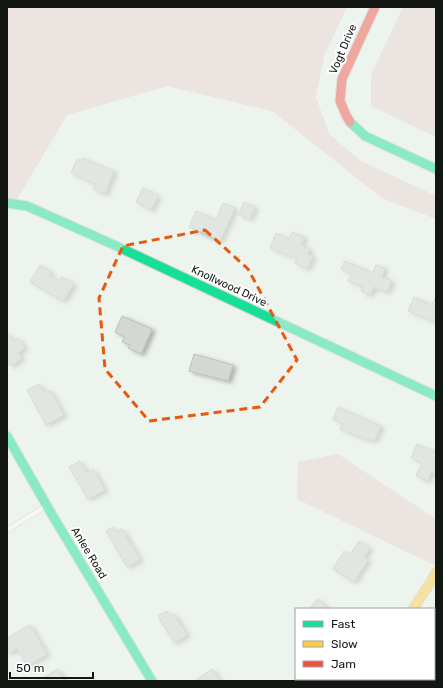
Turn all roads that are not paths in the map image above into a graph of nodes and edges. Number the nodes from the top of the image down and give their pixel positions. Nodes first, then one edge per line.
1 (375, 7) edge
2 (436, 169) edge
3 (9, 203) edge
4 (436, 396) edge
5 (7, 436) edge
6 (47, 505) junction
7 (7, 530) edge
8 (436, 572) edge
9 (415, 608) edge
10 (152, 681) edge

1 - 2 street, Vogt Drive
3 - 4 street, Knollwood Drive
5 - 6 street, Anlee Road
6 - 7 lane
6 - 10 street, Anlee Road
8 - 9 street

